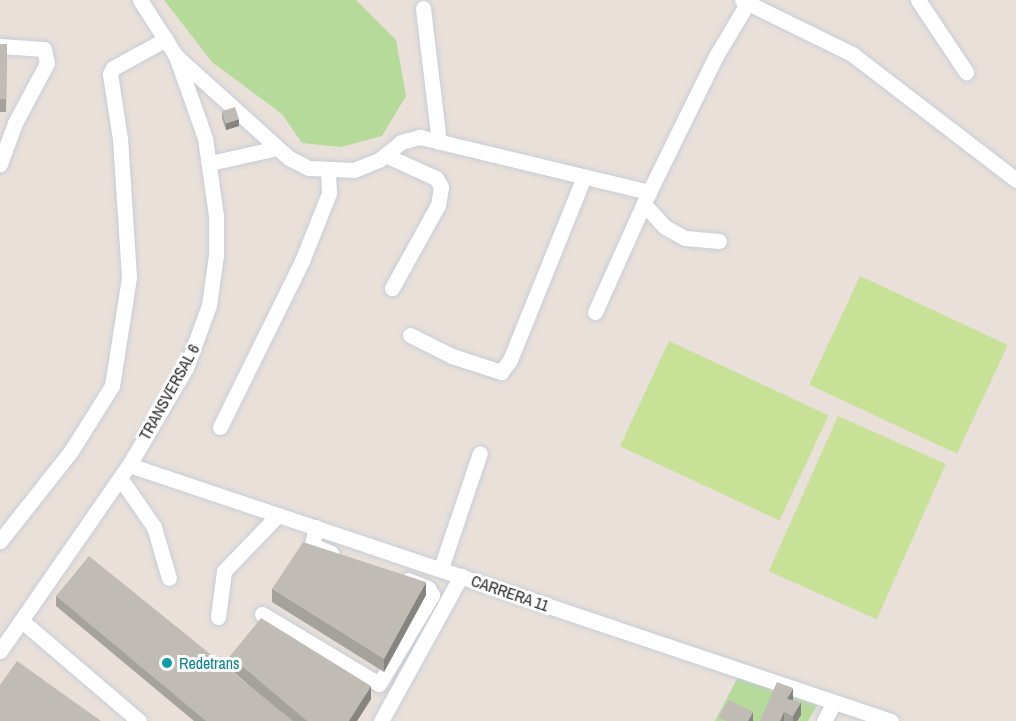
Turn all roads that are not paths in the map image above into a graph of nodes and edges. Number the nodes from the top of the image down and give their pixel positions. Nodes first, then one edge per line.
1 (140, 0) edge
2 (918, 0) edge
3 (745, 1) edge
4 (423, 8) dead end
5 (166, 39) junction
6 (0, 46) edge
7 (176, 56) junction
8 (966, 72) dead end
9 (439, 142) junction
10 (278, 148) junction
11 (385, 155) junction
12 (210, 163) junction
13 (0, 164) edge
14 (328, 171) junction
15 (584, 177) junction
16 (1016, 180) edge
17 (647, 198) junction
18 (719, 241) dead end
19 (392, 288) dead end
20 (595, 312) dead end
21 (410, 335) dead end
22 (220, 427) dead end
23 (480, 453) dead end
24 (129, 465) junction
25 (120, 478) junction
26 (278, 516) junction
27 (316, 527) junction
28 (0, 541) edge
29 (342, 557) edge
30 (441, 568) junction
31 (396, 576) edge
32 (461, 576) junction
33 (169, 578) dead end
34 (262, 614) dead end
35 (218, 617) dead end
36 (22, 621) junction
37 (0, 651) edge
38 (834, 702) junction
39 (139, 721) edge
40 (381, 721) edge
41 (824, 721) edge
42 (889, 721) edge

1 - 5 street, TRANSVERSAL 6
2 - 8 street
3 - 16 street
3 - 17 street
4 - 9 street
5 - 7 street, TRANSVERSAL 6
5 - 28 street
6 - 13 street
7 - 10 street
7 - 12 street, TRANSVERSAL 6
9 - 11 street
9 - 15 street
10 - 12 street
10 - 14 street
11 - 14 street
11 - 19 street
12 - 24 street, TRANSVERSAL 6
14 - 22 street
15 - 17 street
15 - 21 street
17 - 18 street
17 - 20 street
23 - 30 street
24 - 25 street, TRANSVERSAL 6
24 - 26 street, CARRERA 11
25 - 33 street
25 - 36 street, TRANSVERSAL 6
26 - 27 street, CARRERA 11
26 - 35 street
27 - 29 street
27 - 30 street, CARRERA 11
30 - 32 street, CARRERA 11
31 - 34 street
32 - 38 street, CARRERA 11
32 - 40 street
36 - 37 street, TRANSVERSAL 6
36 - 39 street
38 - 41 street
38 - 42 street, CARRERA 11

